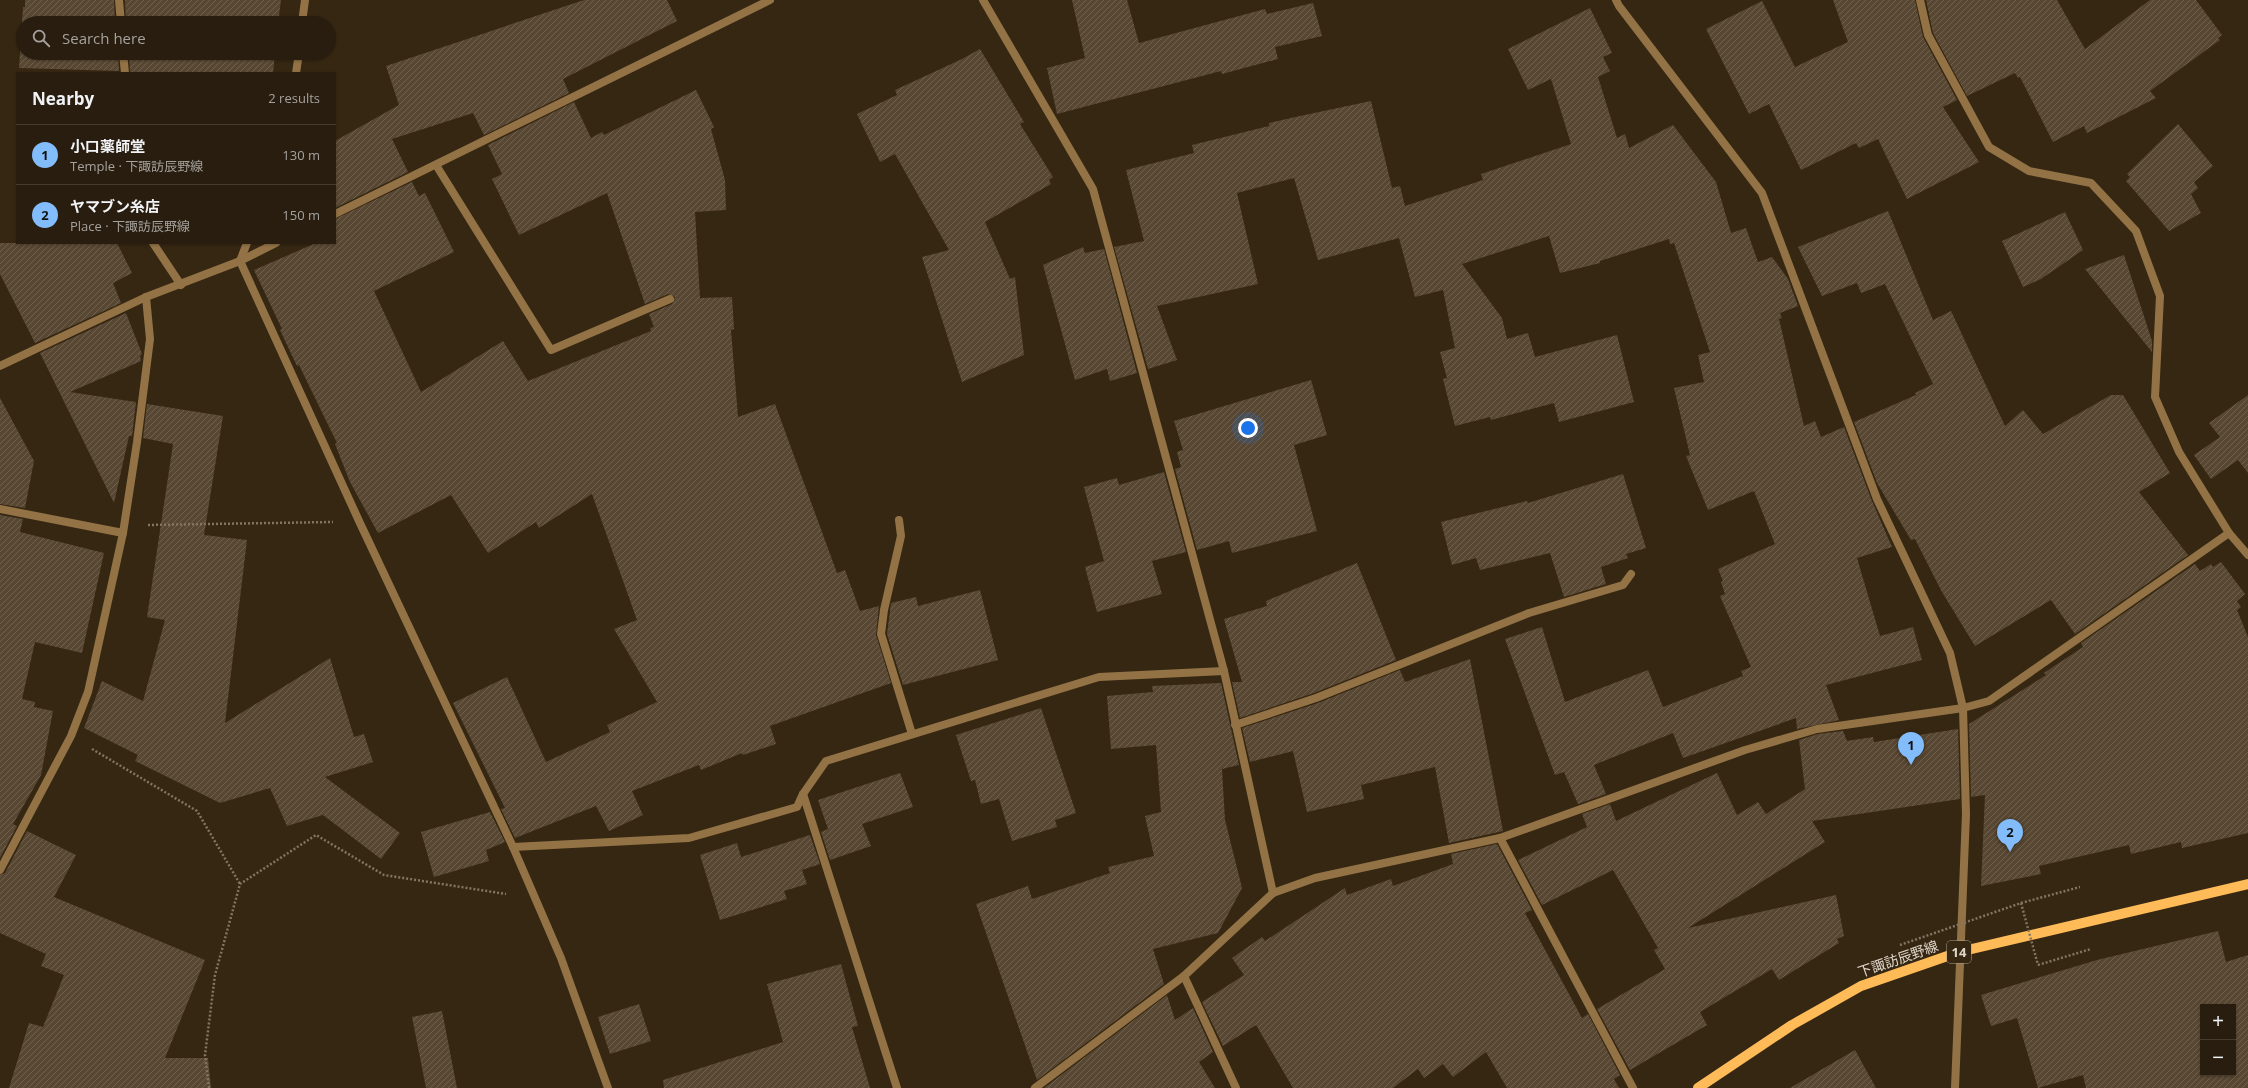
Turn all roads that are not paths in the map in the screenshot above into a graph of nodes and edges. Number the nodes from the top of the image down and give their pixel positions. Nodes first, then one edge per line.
1 (119, 0) edge
2 (305, 0) edge
3 (770, 0) edge
4 (983, 0) edge
5 (1616, 0) edge
6 (1920, 0) edge
7 (120, 16) edge
8 (303, 16) edge
9 (124, 60) edge
10 (298, 60) edge
11 (125, 72) edge
12 (296, 72) edge
13 (436, 165) junction
14 (336, 214) edge
15 (154, 244) edge
16 (247, 244) edge
17 (274, 244) edge
18 (240, 261) junction
19 (181, 285) junction
20 (146, 298) junction
21 (670, 299) dead end
22 (0, 366) edge
23 (0, 509) edge
24 (899, 520) dead end
25 (123, 529) junction
26 (2228, 532) junction
27 (2248, 554) edge
28 (1631, 574) dead end
29 (1224, 671) junction
30 (1963, 708) junction
31 (1235, 725) junction
32 (912, 734) junction
33 (803, 794) junction
34 (1500, 838) junction
35 (513, 847) junction
36 (0, 870) edge
37 (2248, 884) edge
38 (1273, 893) junction
39 (1959, 952) junction
40 (1184, 976) junction
41 (608, 1088) edge
42 (897, 1088) edge
43 (1034, 1088) edge
44 (1236, 1088) edge
45 (1633, 1088) edge
46 (1698, 1088) edge
47 (1955, 1088) edge

1 - 7 street
2 - 8 street
3 - 13 street
4 - 29 street
5 - 30 street
6 - 26 street
9 - 11 street
10 - 12 street
13 - 14 street
13 - 21 street
15 - 19 street
16 - 18 street
17 - 18 street
18 - 19 street
18 - 35 street
19 - 20 street
20 - 22 street
20 - 25 street
23 - 25 street
24 - 32 street
25 - 36 street
26 - 27 street
26 - 30 street
28 - 31 street
29 - 31 street
29 - 32 street
30 - 34 street
30 - 39 street
31 - 38 street
32 - 33 street
33 - 35 street
33 - 42 street
34 - 38 street
34 - 45 street
35 - 41 street
37 - 39 main road, 下諏訪辰野線 / 14
38 - 40 street
39 - 46 main road, 下諏訪辰野線 / 14
39 - 47 street
40 - 43 street
40 - 44 street

